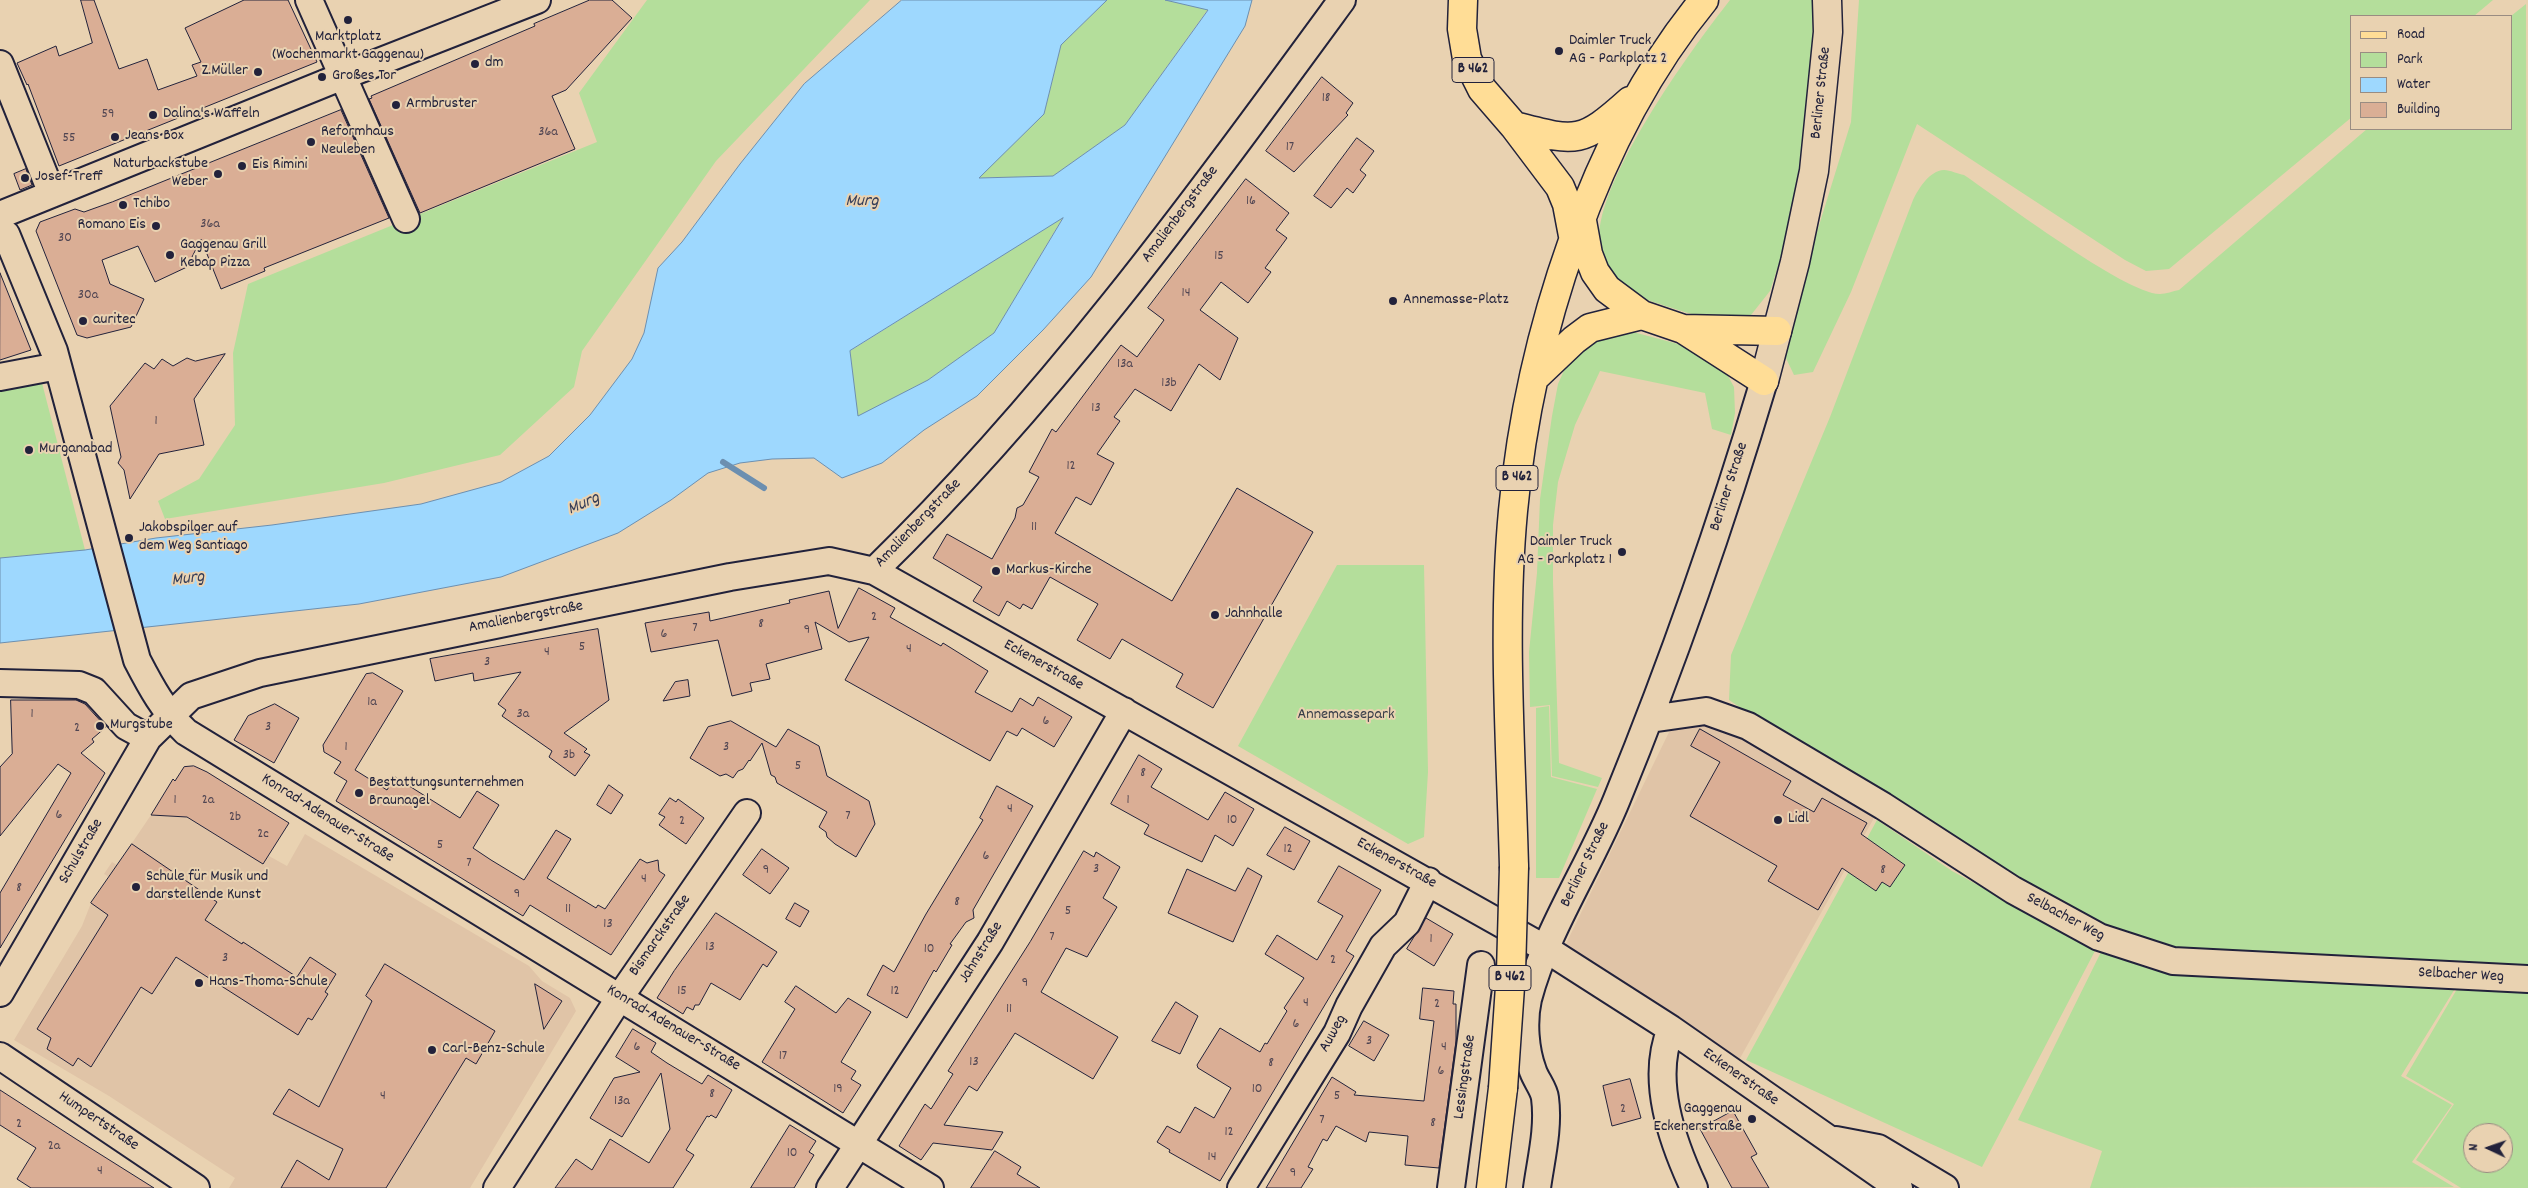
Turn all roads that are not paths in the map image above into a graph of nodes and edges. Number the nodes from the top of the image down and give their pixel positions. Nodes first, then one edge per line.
1 (309, 0) edge
2 (537, 0) edge
3 (1342, 0) edge
4 (1463, 0) edge
5 (1704, 0) edge
6 (1827, 0) edge
7 (0, 64) edge
8 (343, 76) junction
9 (1640, 92) junction
10 (1514, 126) junction
11 (52, 194) junction
12 (0, 215) edge
13 (406, 219) dead end
14 (0, 230) edge
15 (1578, 230) junction
16 (1642, 315) junction
17 (1683, 328) junction
18 (1777, 331) junction
19 (58, 366) junction
20 (0, 377) edge
21 (1534, 378) junction
22 (1764, 381) junction
23 (874, 571) junction
24 (0, 683) edge
25 (1124, 711) junction
26 (171, 717) junction
27 (1650, 719) junction
28 (148, 738) junction
29 (747, 813) dead end
30 (1428, 881) junction
31 (1546, 949) junction
32 (8, 960) edge
33 (1481, 965) dead end
34 (2528, 980) edge
35 (0, 993) edge
36 (620, 997) junction
37 (1671, 1029) junction
38 (0, 1056) edge
39 (1828, 1139) junction
40 (859, 1142) junction
41 (196, 1188) edge
42 (497, 1188) edge
43 (830, 1188) edge
44 (930, 1188) edge
45 (1241, 1188) edge
46 (1451, 1188) edge
47 (1491, 1188) edge
48 (1537, 1188) edge
49 (1694, 1188) edge
50 (1899, 1188) edge
51 (1944, 1188) edge

1 - 8 street
2 - 8 street
3 - 23 street, Amalienbergstraße
4 - 10 main road, B 462
5 - 9 main road, B 462
6 - 18 main road, Berliner Straße
7 - 11 street
8 - 11 street
8 - 13 street
9 - 10 main road, B 462
9 - 15 main road, B 462
10 - 15 main road, B 462
11 - 12 street
14 - 19 street, Konrad-Adenauer-Straße
15 - 16 main road, B 462
15 - 21 main road, B 462
16 - 17 main road, B 462
16 - 21 main road
17 - 18 main road, B 462
17 - 22 main road, B 462
18 - 22 main road, Berliner Straße
19 - 20 street
19 - 26 street, Konrad-Adenauer-Straße
21 - 47 main road, B 462, bridge
22 - 27 street, Berliner Straße
23 - 25 street, Eckenerstraße
23 - 26 street, Amalienbergstraße
24 - 28 street
25 - 30 street, Eckenerstraße
25 - 40 street, Jahnstraße
26 - 28 street, Schulstraße
26 - 36 street, Konrad-Adenauer-Straße
27 - 31 street, Berliner Straße
27 - 34 street, Selbacher Weg
28 - 32 street, Schulstraße
29 - 36 street, Bismarckstraße
30 - 31 street, Eckenerstraße
30 - 45 street, Auweg
31 - 37 street, Eckenerstraße
31 - 48 street
32 - 35 street, Schulstraße
33 - 46 street, Lessingstraße
36 - 40 street, Konrad-Adenauer-Straße
36 - 42 street, Bismarckstraße
37 - 39 street, Eckenerstraße
37 - 49 street
38 - 41 street, Humpertstraße
39 - 50 street, Eckenerstraße
39 - 51 street
40 - 43 street, Jahnstraße
40 - 44 street, Konrad-Adenauer-Straße

